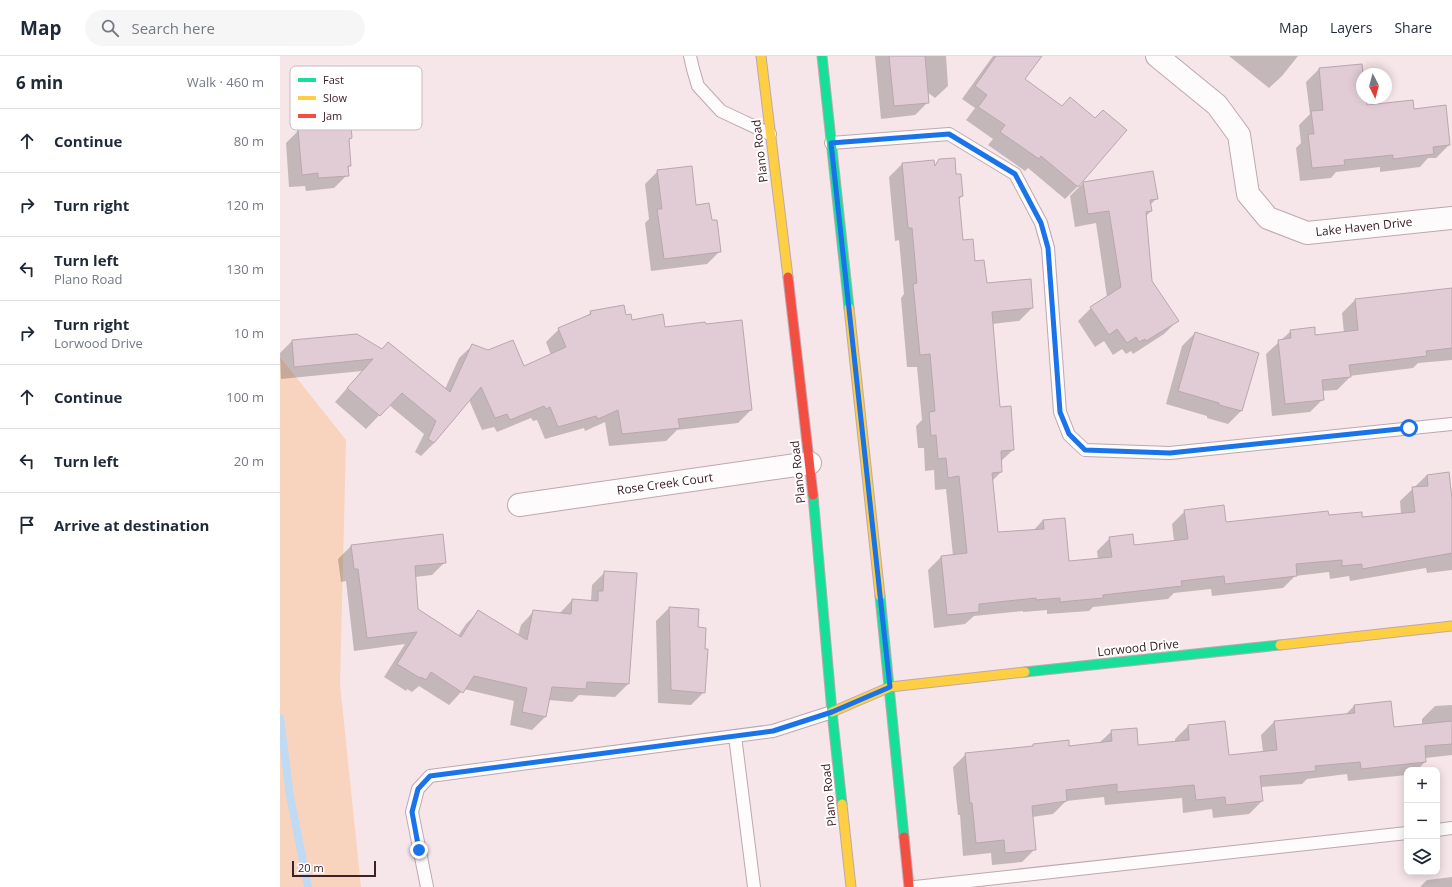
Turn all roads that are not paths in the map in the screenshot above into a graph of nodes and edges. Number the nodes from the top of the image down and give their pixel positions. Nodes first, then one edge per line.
1 (690, 56) edge
2 (761, 56) edge
3 (822, 56) edge
4 (1157, 56) edge
5 (770, 134) junction
6 (831, 143) junction
7 (1452, 218) edge
8 (1452, 424) edge
9 (810, 463) junction
10 (519, 505) dead end
11 (1452, 626) edge
12 (890, 687) junction
13 (832, 712) junction
14 (735, 736) junction
15 (1452, 828) edge
16 (1440, 830) edge
17 (1404, 833) edge
18 (427, 887) edge
19 (754, 887) edge
20 (851, 887) edge
21 (909, 887) edge
22 (915, 887) edge

1 - 5 lane
2 - 5 main road, Plano Road
3 - 6 main road
4 - 7 street, Lake Haven Drive
5 - 9 main road, Plano Road
6 - 8 lane
6 - 12 main road
9 - 10 street, Rose Creek Court
9 - 13 main road, Plano Road
11 - 12 main road, Lorwood Drive
12 - 13 main road, Lorwood Drive
12 - 21 main road
13 - 14 lane
13 - 20 main road, Plano Road
14 - 18 lane
14 - 19 lane
15 - 16 lane
17 - 22 lane

